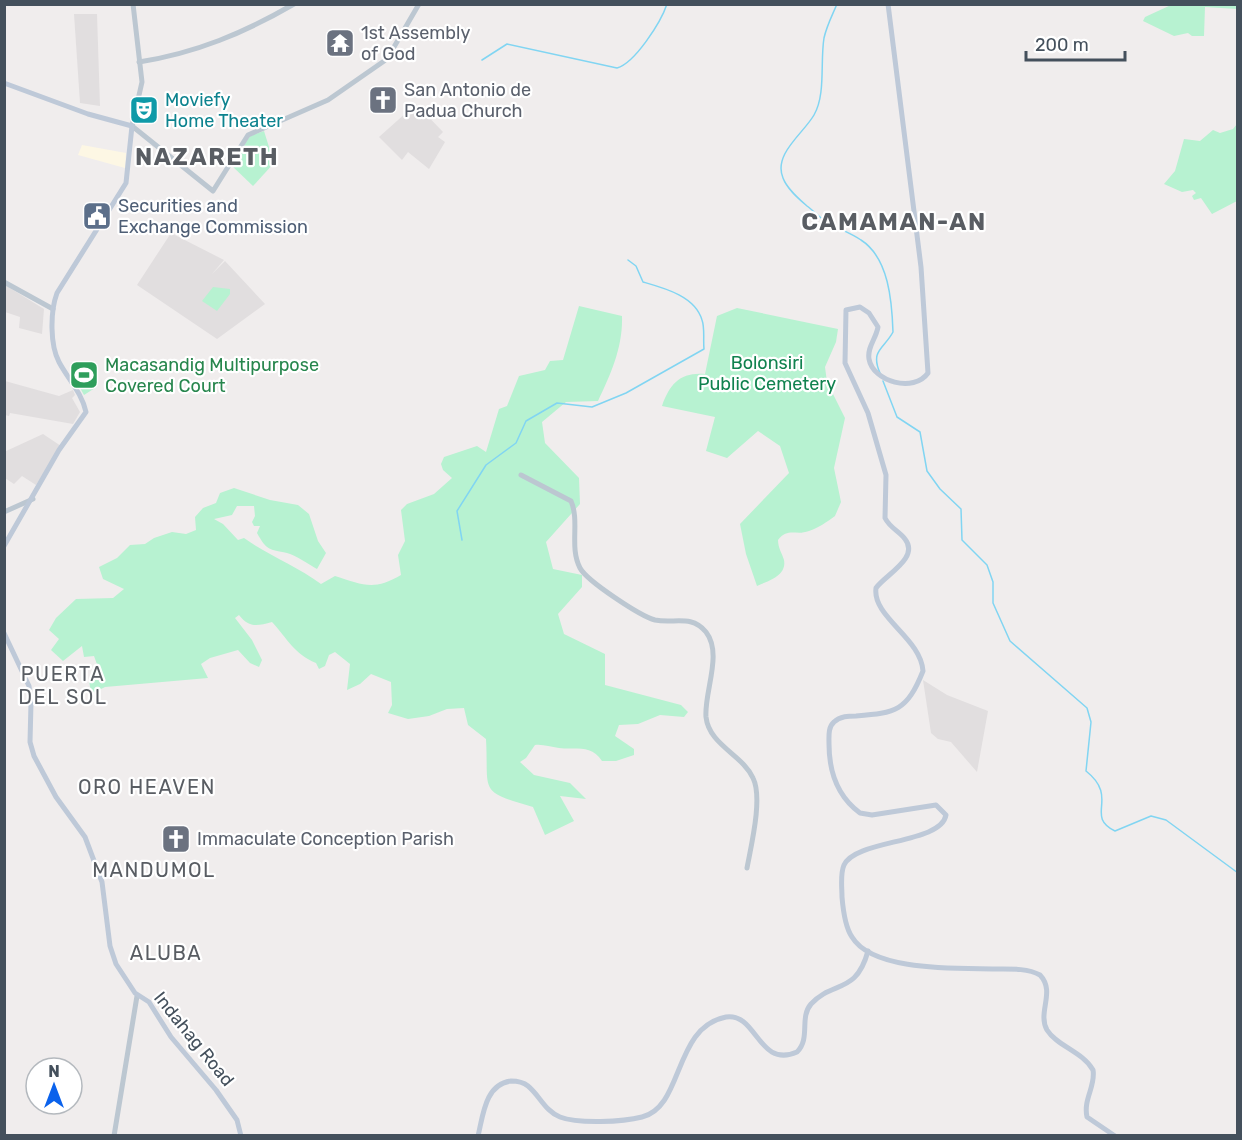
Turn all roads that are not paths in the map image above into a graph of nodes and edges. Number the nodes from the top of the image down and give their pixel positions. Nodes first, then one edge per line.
1 (133, 4) edge
2 (294, 4) edge
3 (420, 4) edge
4 (888, 4) edge
5 (139, 62) junction
6 (4, 83) edge
7 (132, 126) junction
8 (4, 282) edge
9 (53, 309) junction
10 (521, 475) dead end
11 (33, 498) junction
12 (4, 512) edge
13 (4, 546) edge
14 (4, 633) edge
15 (747, 868) dead end
16 (868, 951) junction
17 (137, 996) junction
18 (114, 1136) edge
19 (240, 1136) edge
20 (478, 1136) edge
21 (1115, 1136) edge

1 - 5 street
2 - 5 street
3 - 7 street
4 - 16 main road
5 - 7 street
6 - 7 main road
7 - 9 main road
8 - 9 street
9 - 11 main road
10 - 15 street
11 - 12 street
11 - 13 main road
14 - 17 main road, Indahag Road
16 - 20 main road
16 - 21 main road
17 - 18 street
17 - 19 main road, Indahag Road

